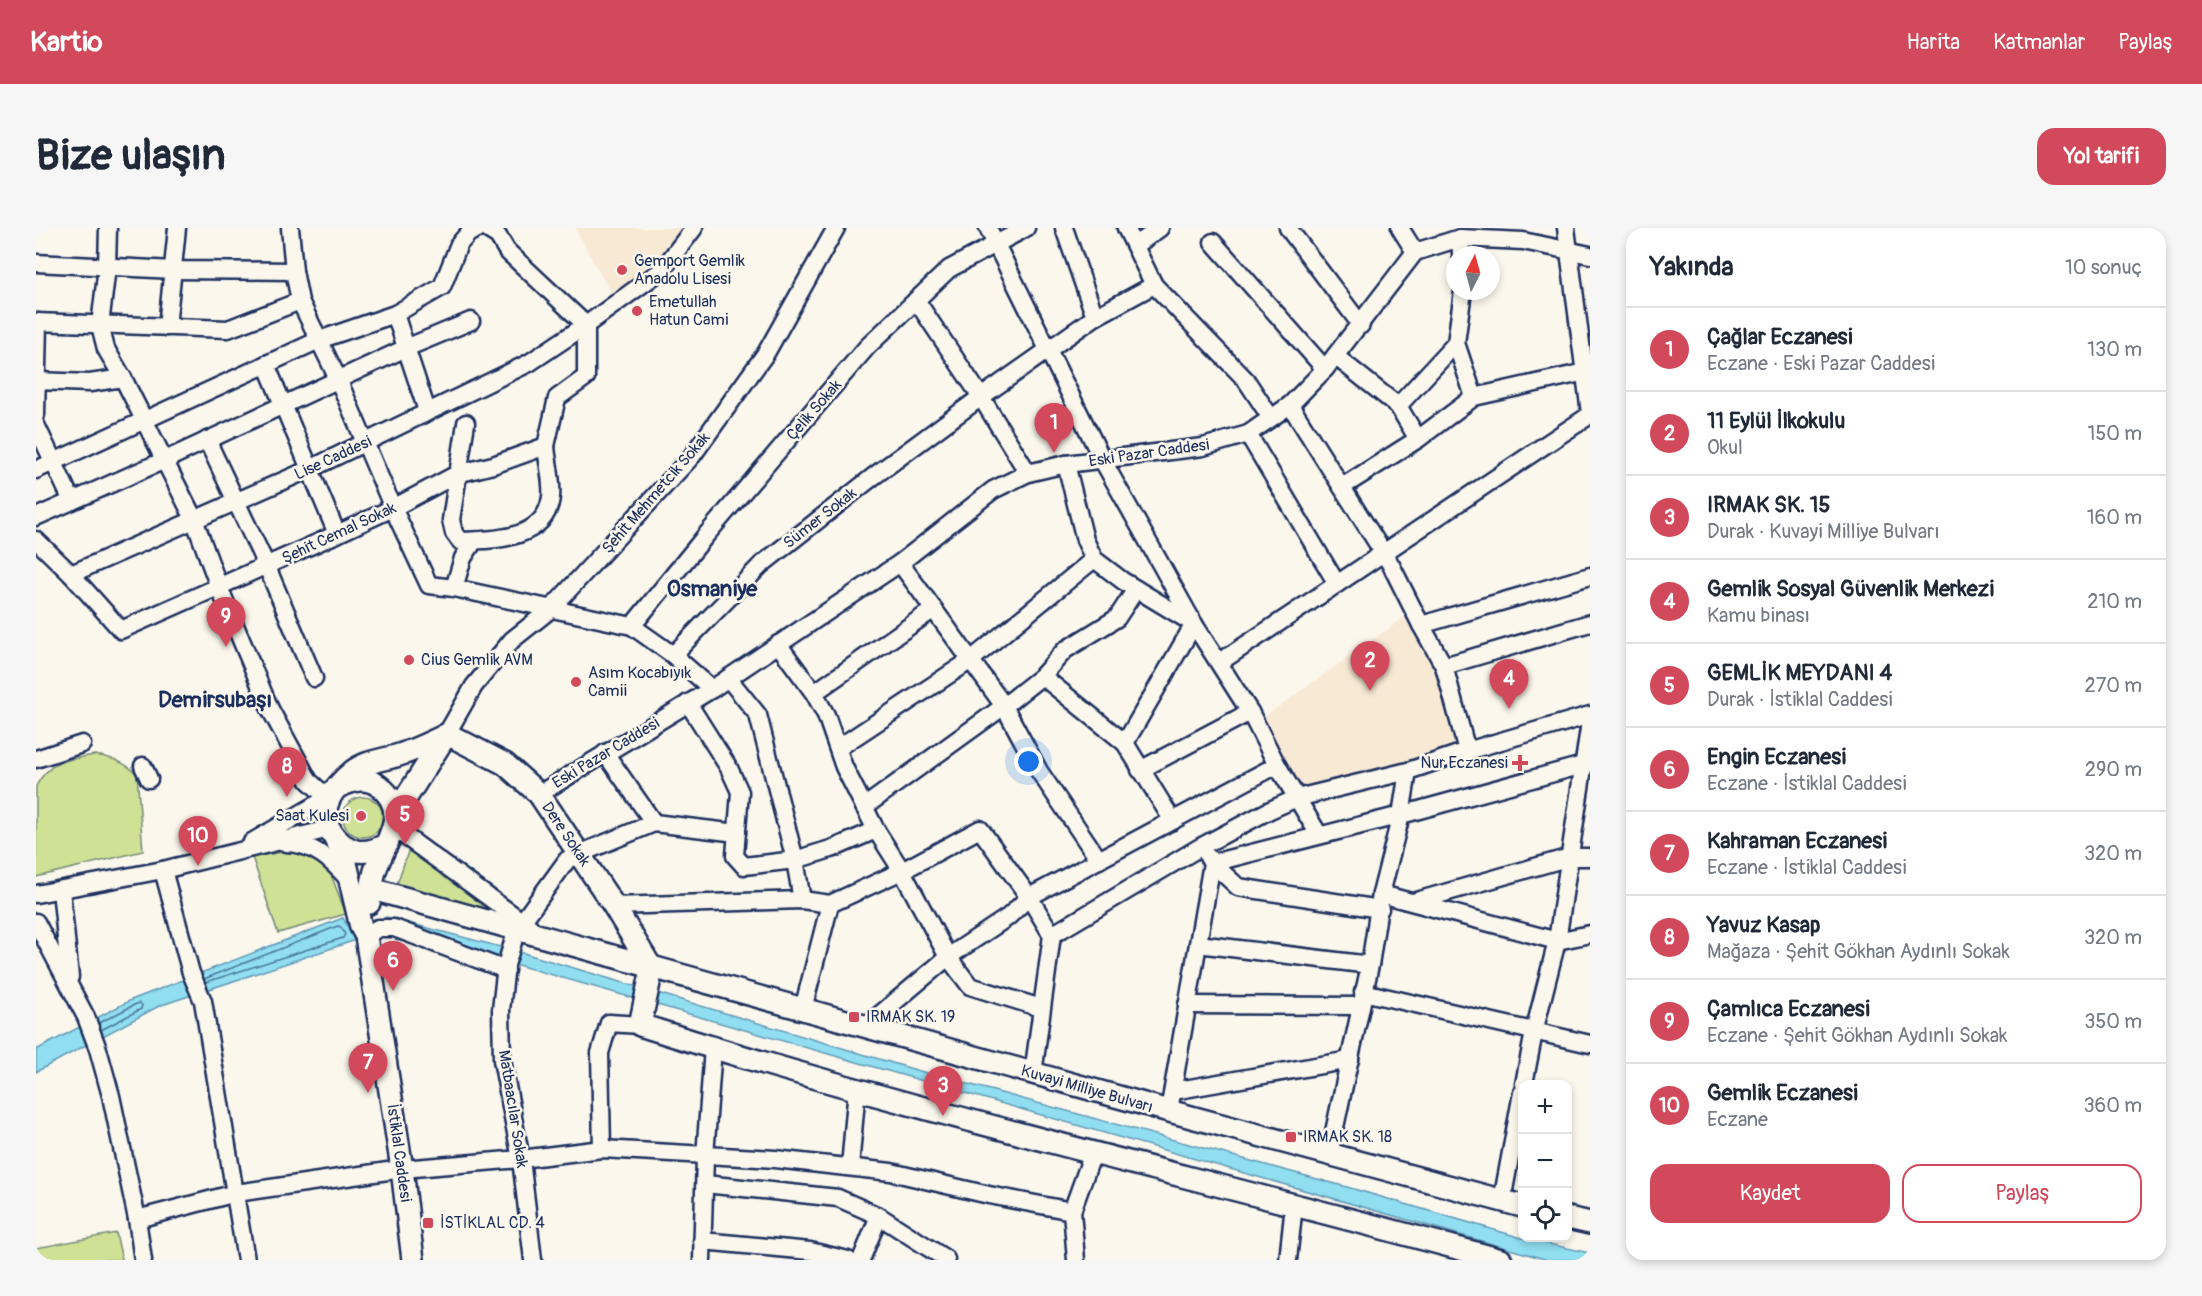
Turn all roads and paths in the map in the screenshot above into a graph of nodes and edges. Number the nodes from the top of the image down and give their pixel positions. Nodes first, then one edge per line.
1 (108, 228) edge
2 (177, 228) edge
3 (290, 228) edge
4 (482, 228) edge
5 (694, 228) edge
6 (836, 228) edge
7 (988, 228) edge
8 (1026, 228) edge
9 (1064, 228) edge
10 (1126, 228) edge
11 (1160, 228) edge
12 (1288, 228) edge
13 (1400, 228) edge
14 (1566, 228) edge
15 (1213, 242) dead end
16 (998, 244) junction
17 (1135, 246) junction
18 (1471, 246) edge
19 (1446, 249) edge
20 (1569, 250) junction
21 (1415, 252) junction
22 (1590, 255) edge
23 (36, 263) edge
24 (107, 267) junction
25 (174, 270) junction
26 (294, 271) junction
27 (1154, 285) junction
28 (916, 300) junction
29 (1461, 300) edge
30 (300, 301) junction
31 (395, 314) junction
32 (1095, 317) junction
33 (471, 321) dead end
34 (37, 322) edge
35 (1361, 324) junction
36 (100, 325) junction
37 (586, 326) junction
38 (167, 327) junction
39 (320, 339) junction
40 (1456, 343) junction
41 (406, 348) junction
42 (1049, 350) junction
43 (1330, 363) junction
44 (266, 364) junction
45 (1587, 372) edge
46 (123, 378) junction
47 (338, 379) junction
48 (36, 381) edge
49 (981, 397) junction
50 (1474, 397) junction
51 (283, 405) junction
52 (1290, 405) junction
53 (1398, 406) junction
54 (427, 411) junction
55 (1590, 414) edge
56 (36, 415) edge
57 (1271, 418) junction
58 (146, 420) junction
59 (466, 423) dead end
60 (36, 425) edge
61 (1248, 434) junction
62 (1418, 439) junction
63 (207, 440) junction
64 (366, 443) junction
65 (546, 446) junction
66 (165, 460) junction
67 (1103, 461) junction
68 (52, 462) junction
69 (1066, 464) junction
70 (310, 469) junction
71 (36, 470) edge
72 (1028, 472) junction
73 (457, 474) junction
74 (1342, 487) junction
75 (72, 501) junction
76 (237, 501) junction
77 (393, 508) junction
78 (36, 517) edge
79 (194, 519) junction
80 (338, 534) junction
81 (36, 540) edge
82 (474, 541) junction
83 (1384, 553) junction
84 (1094, 559) junction
85 (900, 563) junction
86 (267, 567) junction
87 (71, 574) junction
88 (1590, 576) edge
89 (1337, 584) junction
90 (219, 587) junction
91 (454, 588) junction
92 (1136, 589) junction
93 (551, 609) junction
94 (934, 609) junction
95 (1590, 623) edge
96 (1194, 624) junction
97 (1421, 625) junction
98 (632, 626) junction
99 (778, 644) junction
100 (673, 655) junction
101 (972, 660) junction
102 (1220, 662) junction
103 (1444, 666) junction
104 (1042, 676) junction
105 (314, 678) dead end
106 (728, 678) junction
107 (712, 689) junction
108 (814, 693) junction
109 (688, 703) junction
110 (1004, 706) junction
111 (1250, 712) junction
112 (1590, 715) edge
113 (1590, 722) edge
114 (446, 735) junction
115 (1125, 743) junction
116 (82, 744) dead end
117 (838, 748) junction
118 (1467, 751) junction
119 (605, 753) junction
120 (36, 759) edge
121 (1587, 764) edge
122 (1277, 765) junction
123 (1140, 770) junction
124 (1408, 771) junction
125 (539, 794) junction
126 (331, 796) junction
127 (1297, 798) junction
128 (864, 807) junction
129 (1401, 815) junction
130 (1173, 821) junction
131 (654, 823) junction
132 (392, 829) junction
133 (876, 830) junction
134 (332, 833) junction
135 (737, 833) junction
136 (1319, 835) junction
137 (273, 843) junction
138 (1202, 846) junction
139 (239, 850) junction
140 (579, 854) junction
141 (1590, 856) edge
142 (1570, 857) junction
143 (795, 860) junction
144 (1100, 860) junction
145 (1212, 863) junction
146 (163, 870) junction
147 (902, 871) junction
148 (61, 890) junction
149 (36, 894) edge
150 (1029, 897) junction
151 (802, 900) junction
152 (1381, 901) junction
153 (1412, 902) junction
154 (830, 903) junction
155 (614, 906) junction
156 (363, 911) junction
157 (36, 922) edge
158 (1590, 934) edge
159 (1052, 935) junction
160 (1557, 940) junction
161 (1198, 944) junction
162 (513, 945) junction
163 (948, 957) junction
164 (1370, 966) junction
165 (650, 977) junction
166 (71, 987) junction
167 (1361, 999) junction
168 (1187, 1005) junction
169 (1041, 1008) junction
170 (803, 1009) junction
171 (641, 1018) junction
172 (866, 1027) junction
173 (1534, 1032) junction
174 (1590, 1044) edge
175 (713, 1048) junction
176 (1350, 1060) junction
177 (1033, 1074) junction
178 (1525, 1080) edge
179 (857, 1088) junction
180 (1171, 1101) junction
181 (1518, 1134) edge
182 (602, 1149) junction
183 (1093, 1153) junction
184 (1329, 1155) junction
185 (705, 1156) junction
186 (521, 1159) junction
187 (850, 1167) junction
188 (402, 1169) junction
189 (705, 1184) junction
190 (236, 1193) junction
191 (1512, 1204) edge
192 (1294, 1205) junction
193 (1072, 1211) junction
194 (879, 1216) junction
195 (138, 1219) junction
196 (1572, 1219) edge
197 (1590, 1223) edge
198 (702, 1241) junction
199 (1447, 1253) edge
200 (946, 1259) edge
201 (143, 1260) edge
202 (246, 1260) edge
203 (413, 1260) edge
204 (533, 1260) edge
205 (702, 1260) edge
206 (848, 1260) edge
207 (861, 1260) edge
208 (1076, 1260) edge
209 (1288, 1260) edge
210 (1501, 1260) edge

1 - 24 street
2 - 25 street
3 - 26 street
4 - 31 street
4 - 37 street
5 - 37 street, Lise Caddesi
6 - 93 street, Şehit Mehmetcik Sokak
7 - 16 street
8 - 16 street, Çelik Sokak
9 - 32 street
10 - 17 street
11 - 17 street
12 - 35 street
13 - 21 street
14 - 20 street
15 - 43 street
16 - 28 street, Çelik Sokak
16 - 42 street
17 - 27 street
18 - 20 street
19 - 21 street
20 - 22 street
20 - 45 street
21 - 35 street, Eski Pazar Caddesi
23 - 24 street
24 - 25 street
24 - 36 street
25 - 26 street
25 - 38 street
26 - 30 street
27 - 32 street, Sümer Sokak
27 - 57 street
28 - 49 street
28 - 98 street, Çelik Sokak
29 - 40 street
30 - 38 street
30 - 39 street
31 - 39 street
31 - 41 street
32 - 42 street, Sümer Sokak
33 - 41 street
34 - 36 street
34 - 48 street
35 - 43 street, Eski Pazar Caddesi
36 - 38 street
36 - 46 street
37 - 54 street, Lise Caddesi
37 - 65 street
39 - 44 street
39 - 47 street
40 - 50 street
40 - 53 street
41 - 47 street
41 - 54 street
42 - 49 street, Sümer Sokak
42 - 67 street
43 - 52 street, Eski Pazar Caddesi
43 - 53 street
44 - 51 street
44 - 58 street
45 - 50 street
45 - 55 street
46 - 48 street
46 - 58 street
47 - 51 street
47 - 64 street
48 - 56 street
49 - 72 street
49 - 100 street, Sümer Sokak
50 - 62 street
51 - 63 street
51 - 70 street
52 - 57 street, Eski Pazar Caddesi
52 - 74 street
53 - 62 street
54 - 64 street, Lise Caddesi
55 - 83 street
57 - 61 street, Eski Pazar Caddesi
58 - 66 street
58 - 68 street
59 - 73 street
60 - 68 street
61 - 67 street, Eski Pazar Caddesi
61 - 89 street
62 - 74 street
63 - 66 street
63 - 76 street
64 - 70 street, Lise Caddesi
64 - 77 street
65 - 73 street, Şehit Cemal Sokak
65 - 82 street
66 - 75 street
66 - 79 street
67 - 69 street, Eski Pazar Caddesi
67 - 96 street
68 - 71 street
68 - 75 street
69 - 72 street, Eski Pazar Caddesi
69 - 84 street
70 - 76 street, Lise Caddesi
70 - 80 street
72 - 85 street, Eski Pazar Caddesi
73 - 77 street, Şehit Cemal Sokak
73 - 82 street
74 - 83 street
75 - 78 street
76 - 79 street, Lise Caddesi
76 - 86 street
77 - 80 street, Şehit Cemal Sokak
77 - 91 street
79 - 87 street, Lise Caddesi
79 - 90 street
80 - 86 street, Şehit Cemal Sokak
81 - 87 street
82 - 91 street
83 - 89 street
83 - 97 street
84 - 92 street
84 - 101 street
85 - 94 street
85 - 99 street, Eski Pazar Caddesi
86 - 90 street, Şehit Cemal Sokak
86 - 105 street
87 - 90 street, Şehit Cemal Sokak
88 - 97 street
89 - 102 street
90 - 126 street
91 - 93 street
92 - 96 street
92 - 104 street
93 - 98 street
93 - 114 street, Şehit Mehmetcik Sokak
94 - 101 street
94 - 108 street
95 - 103 street
96 - 102 street
96 - 115 street
97 - 103 street
98 - 100 street
99 - 106 street, Eski Pazar Caddesi
99 - 108 street
100 - 107 street
101 - 110 street
101 - 117 street
102 - 111 street
103 - 118 street
104 - 110 street
104 - 115 street
106 - 107 street, Eski Pazar Caddesi
106 - 143 street
107 - 109 street, Eski Pazar Caddesi
108 - 117 street
109 - 119 street, Eski Pazar Caddesi
109 - 135 street
110 - 128 street
110 - 144 street
111 - 122 street
111 - 123 street
112 - 118 street
113 - 121 street
114 - 125 main road, Dere Sokak
114 - 126 main road
114 - 132 main road
115 - 123 street
116 - 120 street
117 - 128 street
118 - 124 street
119 - 125 street, Eski Pazar Caddesi
119 - 131 street
121 - 129 street
121 - 142 street
122 - 127 street
122 - 130 street
123 - 130 street
124 - 127 street
124 - 129 street
125 - 140 main road, Dere Sokak
126 - 132 main road
126 - 134 main road
126 - 139 street
127 - 136 street
127 - 138 street
128 - 133 street
129 - 136 street
129 - 152 street
130 - 144 street
131 - 135 street
131 - 140 street
132 - 134 main road
132 - 156 main road
132 - 162 street
133 - 143 street
133 - 147 street
134 - 137 street
134 - 156 main road, İstiklal Caddesi
135 - 143 street
136 - 145 street
137 - 139 street
137 - 156 street
138 - 145 street
138 - 159 street
139 - 146 street
140 - 155 main road, Dere Sokak
140 - 162 street
141 - 142 street
142 - 153 street
142 - 160 street
143 - 151 street
144 - 150 street
145 - 152 street
145 - 161 street
146 - 148 street
146 - 190 street
147 - 150 street
147 - 154 street
147 - 163 street
148 - 149 street
148 - 166 street
150 - 159 street
150 - 163 street
151 - 154 street
151 - 155 street
152 - 153 street
152 - 164 street
153 - 160 street
154 - 170 street
155 - 165 main road, Dere Sokak
156 - 162 main road, Kuvayi Milliye Bulvarı
156 - 162 street
156 - 188 main road, İstiklal Caddesi
157 - 166 street
158 - 160 street
159 - 169 street
160 - 173 street
161 - 164 street
161 - 168 street
162 - 165 main road, Kuvayi Milliye Bulvarı
162 - 186 street, Matbaacılar Sokak
163 - 169 street
163 - 172 street
164 - 167 street
165 - 170 main road, Kuvayi Milliye Bulvarı
165 - 171 main road
166 - 195 street
167 - 168 street
167 - 173 street
167 - 176 street
168 - 180 street
169 - 177 street
170 - 172 main road, Kuvayi Milliye Bulvarı
171 - 175 main road
171 - 182 street
172 - 177 main road, Kuvayi Milliye Bulvarı
173 - 174 street
173 - 178 street
175 - 179 main road
175 - 185 street
176 - 180 street
176 - 184 street
177 - 180 main road, Kuvayi Milliye Bulvarı
179 - 183 main road
179 - 187 street
180 - 184 main road, Kuvayi Milliye Bulvarı
181 - 191 street
182 - 185 street
182 - 186 street
183 - 192 main road
183 - 193 street
184 - 191 main road, Kuvayi Milliye Bulvarı
185 - 187 street
185 - 189 street
186 - 188 street
186 - 204 street, Matbaacılar Sokak
187 - 193 street
188 - 190 street
188 - 203 main road, İstiklal Caddesi
189 - 194 street
189 - 198 street
190 - 195 street
190 - 202 street
192 - 199 main road
192 - 209 street
193 - 208 street
194 - 200 street
194 - 207 street
195 - 201 street
196 - 197 main road
198 - 205 street
198 - 206 street
199 - 210 main road

